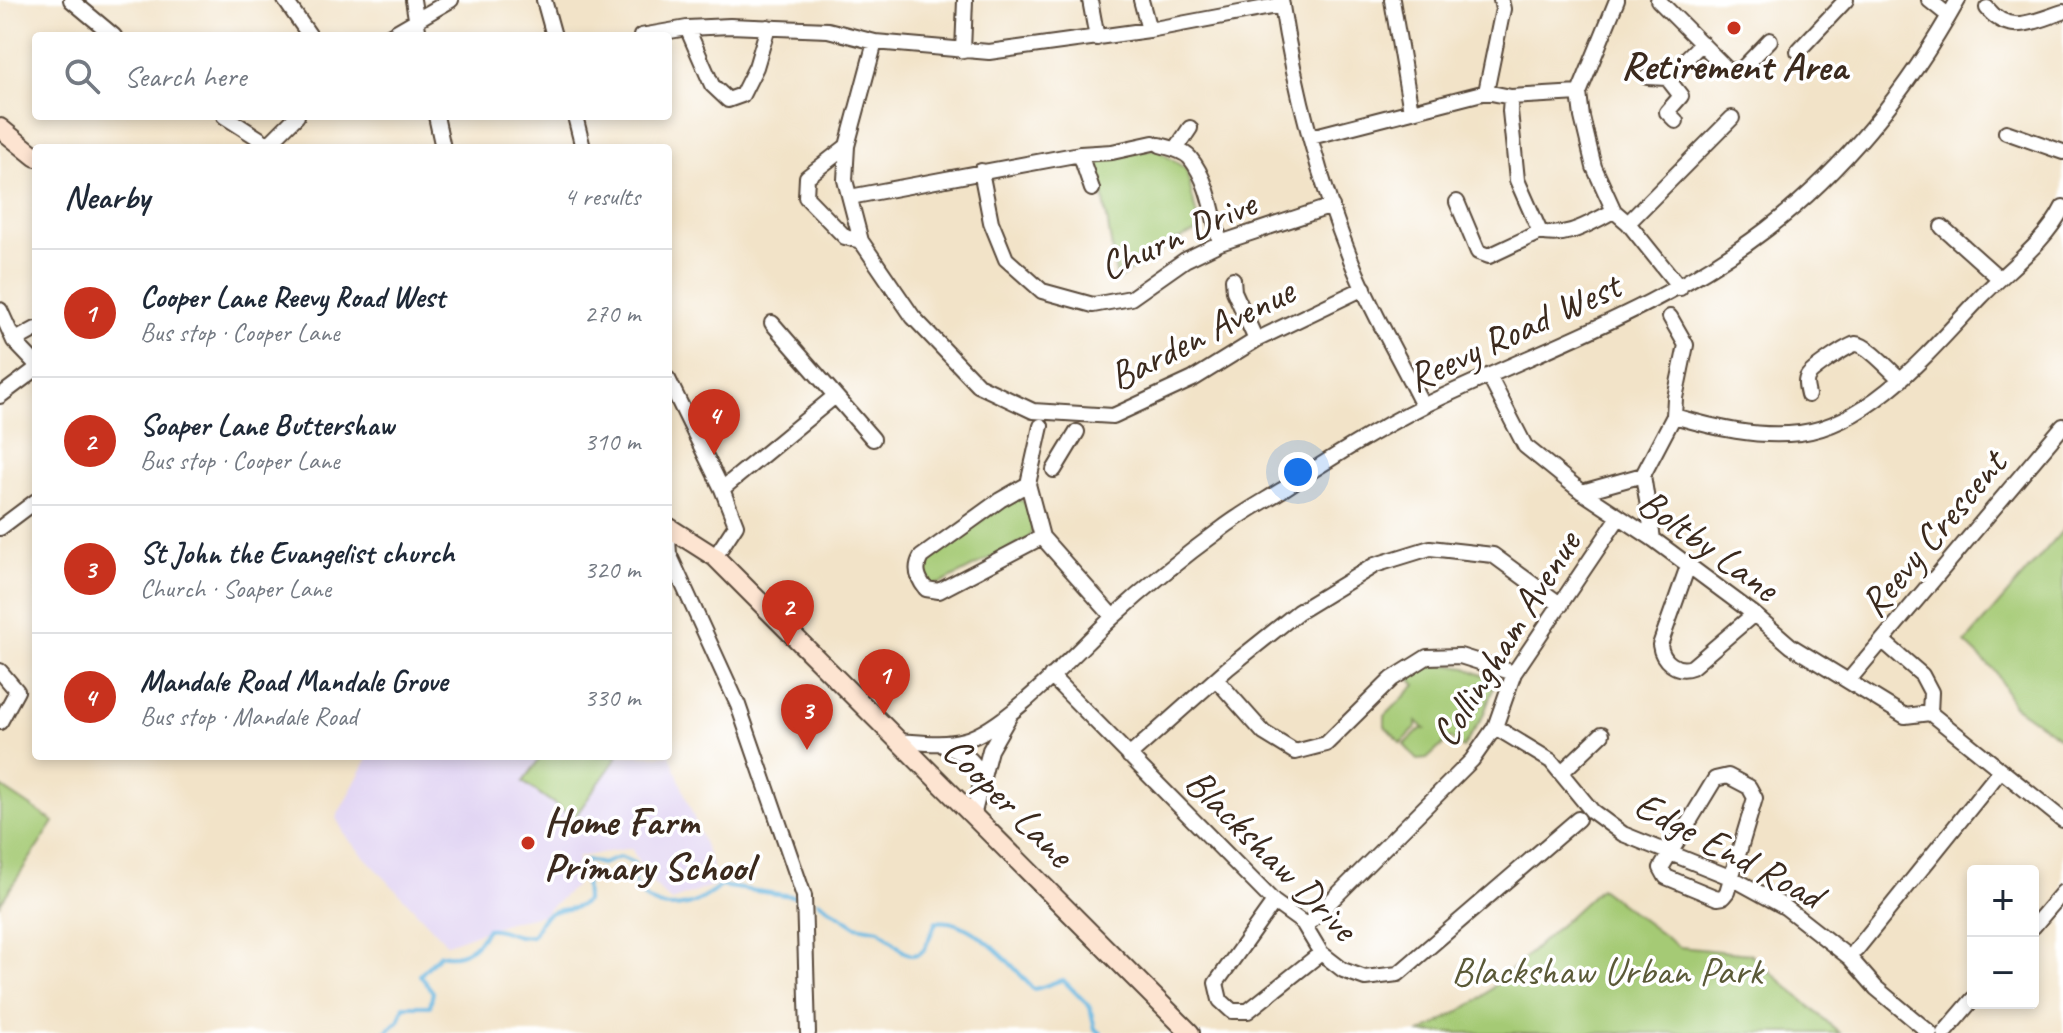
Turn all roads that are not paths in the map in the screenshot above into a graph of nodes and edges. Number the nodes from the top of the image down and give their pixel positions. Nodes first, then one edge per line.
1 (71, 0) edge
2 (285, 0) edge
3 (413, 0) edge
4 (451, 0) edge
5 (544, 0) edge
6 (965, 0) edge
7 (1090, 0) edge
8 (1141, 0) edge
9 (1392, 0) edge
10 (1501, 0) edge
11 (1617, 0) edge
12 (1658, 0) edge
13 (1846, 0) edge
14 (1929, 0) edge
15 (1958, 0) edge
16 (1281, 3) edge
17 (1987, 8) dead end
18 (2063, 12) edge
19 (1949, 16) junction
20 (416, 19) junction
21 (768, 27) junction
22 (687, 28) junction
23 (1149, 30) junction
24 (109, 32) edge
25 (307, 32) edge
26 (395, 32) edge
27 (418, 32) edge
28 (553, 32) edge
29 (664, 32) edge
30 (1097, 38) junction
31 (1770, 40) dead end
32 (875, 42) junction
33 (1702, 43) junction
34 (963, 51) junction
35 (1798, 51) dead end
36 (1647, 77) dead end
37 (1667, 78) junction
38 (1486, 92) junction
39 (1579, 93) junction
40 (1511, 97) junction
41 (1411, 111) junction
42 (1732, 118) dead end
43 (230, 120) edge
44 (293, 120) edge
45 (437, 120) edge
46 (576, 120) edge
47 (1676, 121) dead end
48 (0, 128) edge
49 (1190, 128) dead end
50 (2006, 132) dead end
51 (1311, 137) junction
52 (265, 144) edge
53 (272, 144) edge
54 (442, 144) edge
55 (582, 144) edge
56 (847, 146) junction
57 (1176, 149) junction
58 (2063, 152) edge
59 (32, 154) edge
60 (1080, 154) junction
61 (981, 171) junction
62 (1517, 180) junction
63 (1502, 184) dead end
64 (1092, 189) dead end
65 (850, 197) junction
66 (1457, 202) dead end
67 (1332, 206) junction
68 (2063, 207) edge
69 (1614, 211) junction
70 (1628, 223) junction
71 (1942, 227) dead end
72 (1540, 232) junction
73 (861, 241) junction
74 (1220, 243) junction
75 (1999, 278) junction
76 (1233, 279) dead end
77 (1364, 288) junction
78 (1680, 288) junction
79 (0, 310) edge
80 (1670, 317) dead end
81 (772, 323) dead end
82 (32, 331) edge
83 (1256, 340) junction
84 (14, 341) junction
85 (32, 361) edge
86 (32, 369) edge
87 (1489, 376) junction
88 (1901, 380) junction
89 (672, 387) edge
90 (1808, 395) dead end
91 (0, 396) edge
92 (835, 396) junction
93 (1423, 406) junction
94 (1674, 416) junction
95 (2063, 426) edge
96 (1077, 432) dead end
97 (873, 439) dead end
98 (1065, 451) junction
99 (1054, 470) dead end
100 (1643, 475) junction
101 (1028, 484) junction
102 (722, 489) junction
103 (1582, 492) junction
104 (32, 504) edge
105 (1619, 517) junction
106 (0, 528) edge
107 (672, 536) edge
108 (1042, 537) junction
109 (1653, 539) junction
110 (715, 557) junction
111 (672, 561) edge
112 (1688, 566) junction
113 (1561, 605) junction
114 (1754, 614) junction
115 (1113, 617) junction
116 (1883, 641) junction
117 (0, 671) edge
118 (1514, 673) junction
119 (1051, 676) junction
120 (1216, 679) junction
121 (1849, 680) junction
122 (1012, 711) junction
123 (1930, 713) junction
124 (0, 722) edge
125 (1495, 727) junction
126 (1602, 734) dead end
127 (897, 741) junction
128 (937, 744) junction
129 (1129, 756) junction
130 (2000, 771) junction
131 (1562, 772) junction
132 (982, 776) junction
133 (973, 816) junction
134 (1578, 819) dead end
135 (2063, 820) edge
136 (1670, 852) junction
137 (1732, 878) junction
138 (2063, 892) edge
139 (1274, 902) junction
140 (2039, 920) edge
141 (1306, 926) junction
142 (1856, 950) dead end
143 (1321, 953) junction
144 (1967, 1006) edge
145 (808, 1033) edge
146 (1190, 1033) edge
147 (1930, 1033) edge
148 (1944, 1033) edge

1 - 24 street
2 - 25 street
3 - 20 street
4 - 20 street
5 - 28 street
6 - 34 street
7 - 30 street
8 - 23 street
9 - 41 street
10 - 38 street
11 - 39 street
12 - 33 street
13 - 35 street
14 - 19 street
15 - 19 street, Reevy Road West
16 - 23 street
16 - 51 street
17 - 18 street
19 - 78 street, Reevy Road West
20 - 26 street
20 - 27 street
21 - 22 street
21 - 22 street
21 - 32 street
22 - 29 street
23 - 30 street
30 - 34 street
31 - 33 street
32 - 34 street
32 - 56 street, Barden Avenue
33 - 37 street
36 - 37 street
37 - 47 street
38 - 40 street
38 - 41 street
39 - 40 street
39 - 69 street
40 - 62 street
41 - 51 street
42 - 70 street
43 - 52 street
44 - 53 street
45 - 54 street
46 - 55 street
48 - 59 main road
49 - 57 street
50 - 58 street
51 - 67 street
56 - 65 street, Barden Avenue
56 - 73 street
57 - 60 street
57 - 74 street
60 - 61 street
60 - 64 street
61 - 65 street
61 - 74 street, Churn Drive
62 - 63 street
62 - 72 street
65 - 73 street, Barden Avenue
66 - 72 street
67 - 74 street, Churn Drive
67 - 77 street
68 - 75 street
69 - 70 street
69 - 72 street
70 - 78 street
71 - 75 street
73 - 83 street, Barden Avenue
75 - 88 street
76 - 83 street
77 - 83 street, Barden Avenue
77 - 93 street
78 - 87 street, Reevy Road West
79 - 84 street
80 - 94 street
81 - 92 street
82 - 84 street
84 - 85 street
86 - 91 street
87 - 93 street, Reevy Road West
87 - 103 street, Boltby Lane
88 - 90 street
88 - 94 street
89 - 102 street
92 - 97 street
92 - 102 street
93 - 115 street, Reevy Road West
94 - 100 street
95 - 116 street, Reevy Crescent
96 - 98 street
98 - 99 street
98 - 101 street
100 - 103 street
100 - 109 street
101 - 108 street
101 - 108 street
102 - 110 street
103 - 105 street, Boltby Lane
104 - 106 street
105 - 109 street, Boltby Lane
105 - 113 street, Collingham Avenue
107 - 110 main road, Cooper Lane
108 - 115 street
109 - 112 street, Boltby Lane
110 - 127 main road, Cooper Lane
111 - 145 street
112 - 114 street, Boltby Lane
112 - 114 street
113 - 118 street, Collingham Avenue
113 - 120 street
114 - 121 street, Boltby Lane
115 - 119 street, Reevy Road West
116 - 121 street, Reevy Crescent
116 - 123 street
117 - 124 street
118 - 120 street
118 - 125 street, Collingham Avenue
119 - 122 street, Reevy Road West
119 - 129 street, Blackshaw Drive
120 - 129 street
121 - 123 street, Boltby Lane
122 - 128 street
122 - 132 street
123 - 130 street
125 - 131 street, Edge End Road
125 - 141 street, Collingham Avenue
126 - 131 street
127 - 128 street
127 - 133 main road, Cooper Lane
128 - 132 street
129 - 139 street, Blackshaw Drive
130 - 135 street
130 - 142 street
131 - 136 street, Edge End Road
132 - 133 street
133 - 146 main road, Cooper Lane
134 - 143 street, Blackshaw Drive
136 - 137 street, Edge End Road
136 - 137 street
136 - 137 street
137 - 147 street, Edge End Road
138 - 140 street
139 - 141 street, Blackshaw Drive
139 - 143 street
141 - 143 street, Blackshaw Drive
144 - 148 street

